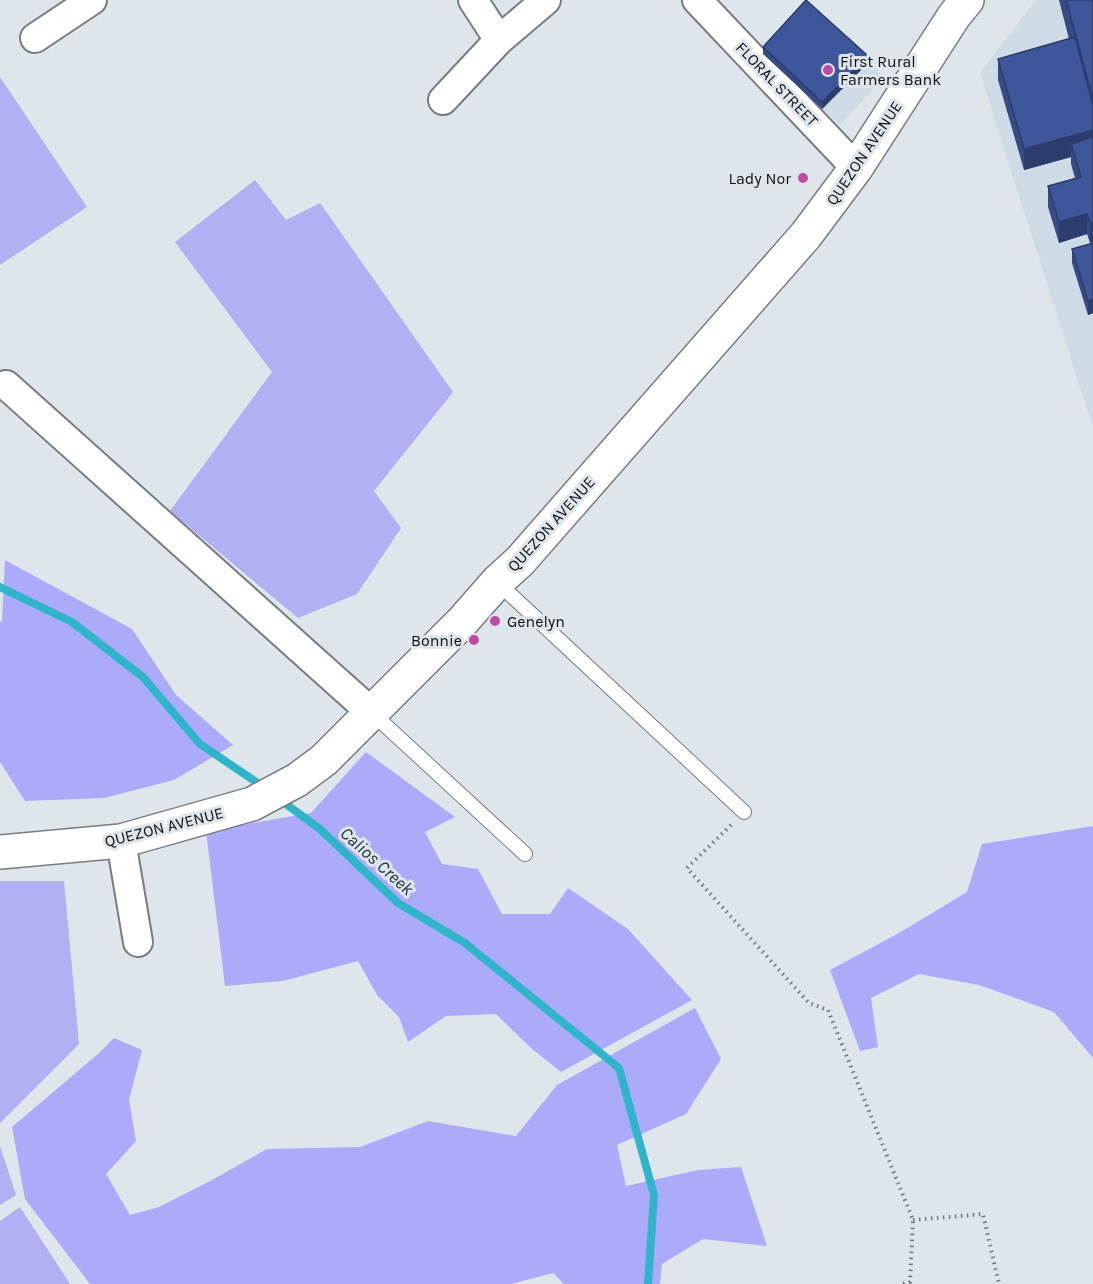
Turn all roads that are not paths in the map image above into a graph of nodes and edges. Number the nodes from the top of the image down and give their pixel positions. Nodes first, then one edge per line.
1 (92, 0) edge
2 (473, 0) edge
3 (546, 0) edge
4 (697, 0) edge
5 (967, 0) edge
6 (35, 38) dead end
7 (499, 40) junction
8 (443, 100) dead end
9 (856, 168) junction
10 (6, 385) dead end
11 (497, 582) junction
12 (372, 713) junction
13 (744, 812) road end
14 (121, 841) junction
15 (0, 852) edge
16 (525, 854) dead end
17 (138, 942) dead end

1 - 6 street
2 - 7 street
3 - 7 street
4 - 9 street, FLORAL STREET
5 - 9 main road, QUEZON AVENUE
7 - 8 street
9 - 11 main road, QUEZON AVENUE
10 - 12 street
11 - 12 main road, QUEZON AVENUE
11 - 13 lane
12 - 14 main road, QUEZON AVENUE
12 - 16 lane
14 - 15 main road, QUEZON AVENUE
14 - 17 street

